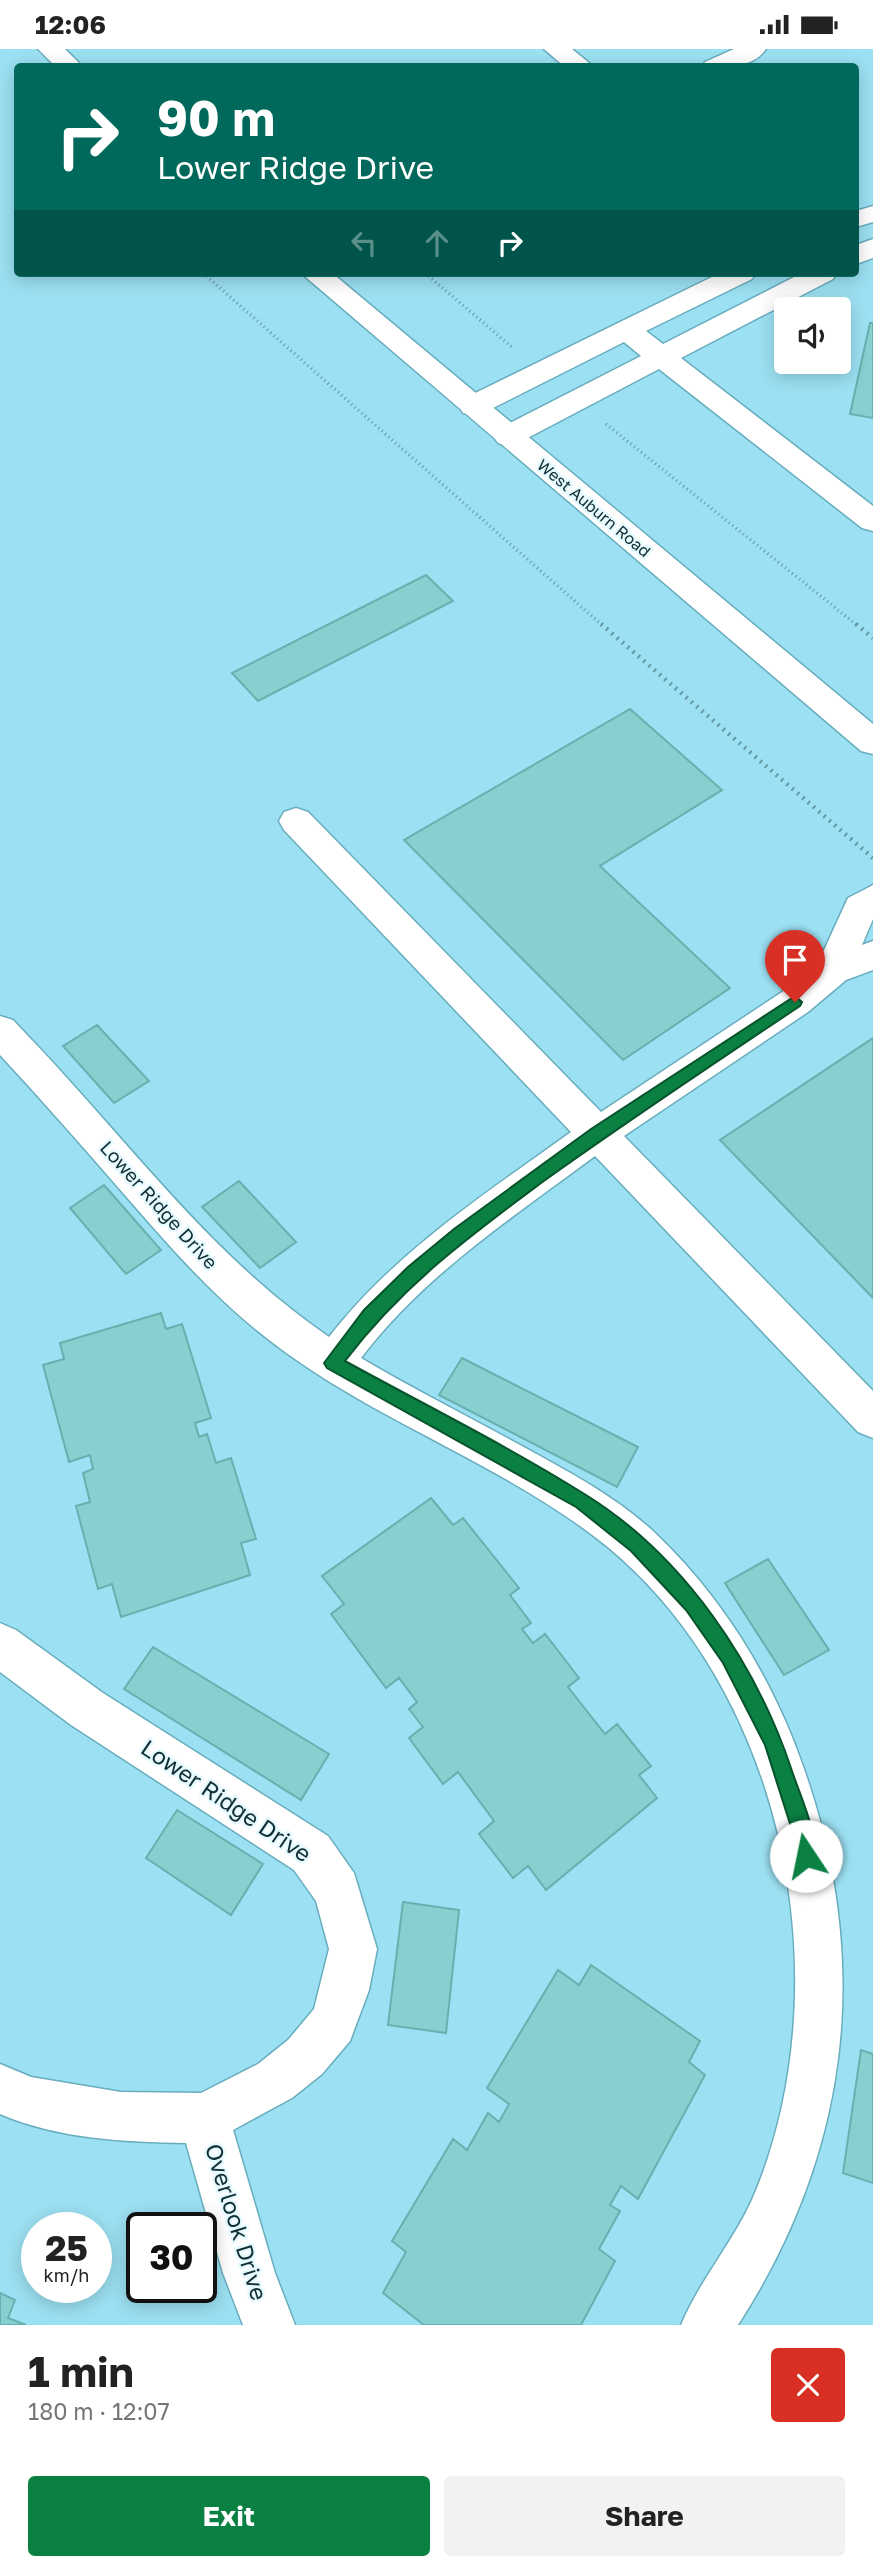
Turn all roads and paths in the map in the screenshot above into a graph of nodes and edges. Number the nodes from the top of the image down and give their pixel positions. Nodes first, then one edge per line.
1 (50, 49) edge
2 (556, 49) edge
3 (754, 49) edge
4 (66, 63) edge
5 (576, 63) edge
6 (723, 63) edge
7 (208, 277) edge
8 (320, 277) edge
9 (430, 277) edge
10 (735, 277) edge
11 (815, 277) edge
12 (625, 329) junction
13 (520, 355) dead end
14 (660, 357) junction
15 (473, 406) junction
16 (601, 420) dead end
17 (508, 436) junction
18 (872, 518) edge
19 (873, 638) edge
20 (873, 742) edge
21 (296, 821) dead end
22 (873, 858) edge
23 (873, 899) edge
24 (873, 955) edge
25 (832, 970) junction
26 (0, 1031) edge
27 (597, 1134) junction
28 (333, 1363) junction
29 (873, 1419) edge
30 (0, 1645) edge
31 (0, 2089) edge
32 (204, 2118) junction
33 (269, 2325) edge
34 (707, 2325) edge

1 - 4 street
2 - 5 street
3 - 6 street
7 - 22 path
8 - 15 street, West Auburn Road
9 - 13 path
10 - 12 street
11 - 14 street
12 - 14 street
12 - 15 street
14 - 17 street
14 - 18 street
15 - 17 street, West Auburn Road
16 - 19 path
17 - 20 street, West Auburn Road
21 - 27 street
23 - 25 street
24 - 25 street
25 - 27 street
26 - 28 street, Lower Ridge Drive
27 - 28 street
27 - 29 street
28 - 34 street, Lower Ridge Drive
30 - 32 street, Lower Ridge Drive
31 - 32 street, Lower Ridge Drive
32 - 33 street, Overlook Drive

